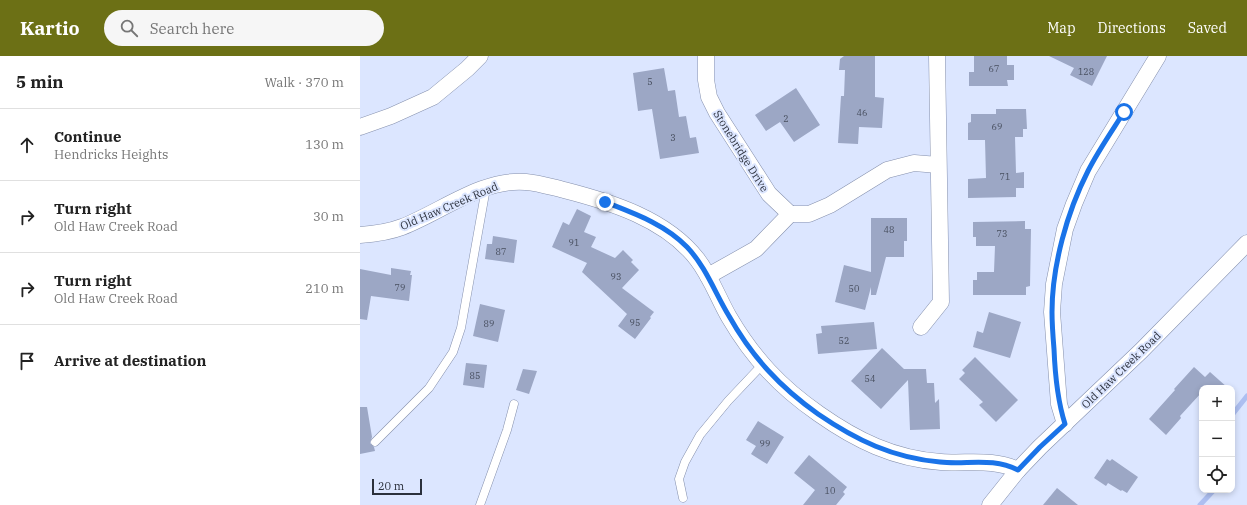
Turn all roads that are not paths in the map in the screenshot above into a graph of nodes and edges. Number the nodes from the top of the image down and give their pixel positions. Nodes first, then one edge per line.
1 (480, 56) edge
2 (706, 56) edge
3 (937, 56) edge
4 (1158, 56) edge
5 (360, 127) edge
6 (938, 166) junction
7 (486, 188) junction
8 (790, 214) junction
9 (360, 235) edge
10 (1247, 243) edge
11 (708, 276) junction
12 (921, 327) dead end
13 (762, 365) junction
14 (514, 404) dead end
15 (1065, 424) junction
16 (375, 442) dead end
17 (1018, 470) junction
18 (683, 498) dead end
19 (480, 505) edge
20 (990, 505) edge

1 - 5 street
2 - 8 street, Stonebridge Drive
3 - 6 street
4 - 15 street
6 - 8 street
6 - 12 street
7 - 9 street, Old Haw Creek Road
7 - 11 street, Old Haw Creek Road
7 - 16 lane
8 - 11 street
10 - 15 street, Old Haw Creek Road
11 - 13 street, Old Haw Creek Road
13 - 17 street, Old Haw Creek Road
13 - 18 lane
14 - 19 lane
15 - 17 street, Old Haw Creek Road
17 - 20 street

